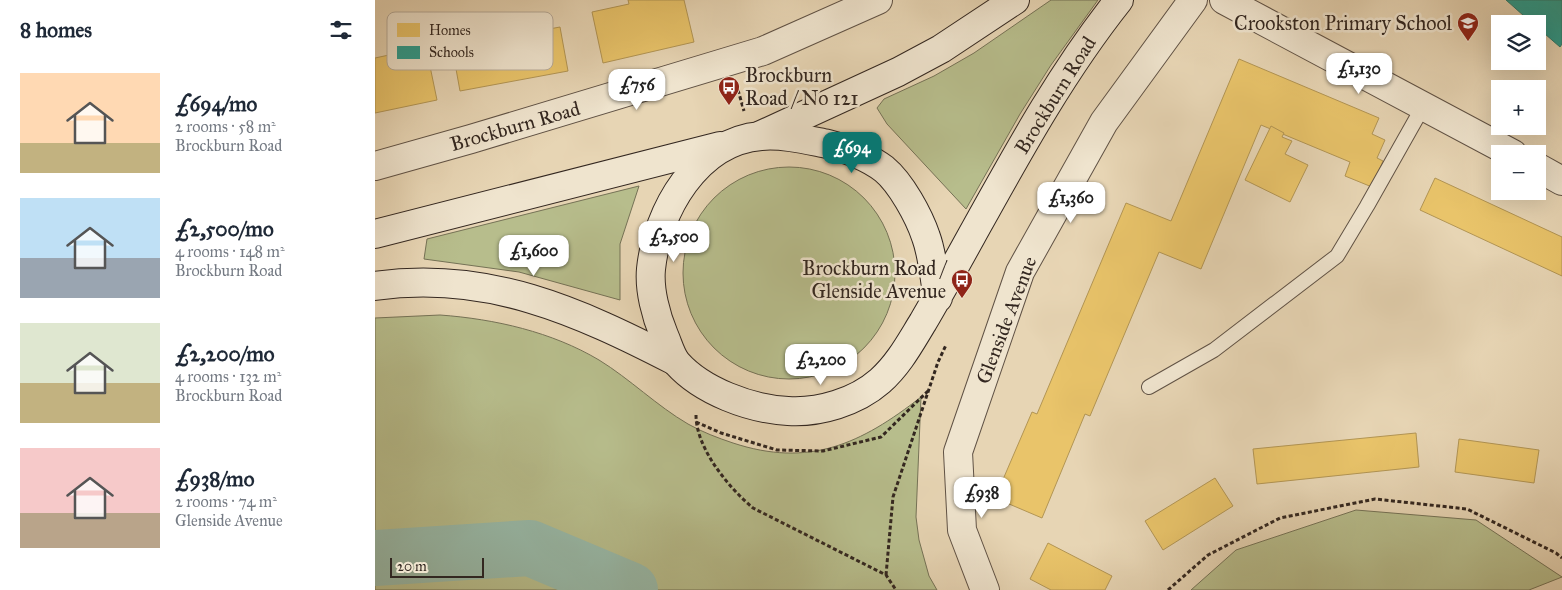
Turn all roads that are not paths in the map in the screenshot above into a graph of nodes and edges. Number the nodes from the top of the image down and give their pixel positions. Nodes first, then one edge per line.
1 (878, 0) edge
2 (1015, 0) edge
3 (1119, 0) edge
4 (1193, 0) edge
5 (1224, 0) edge
6 (1424, 105) junction
7 (750, 138) junction
8 (1497, 145) edge
9 (375, 166) edge
10 (1546, 172) edge
11 (1562, 181) edge
12 (375, 234) edge
13 (375, 286) edge
14 (937, 298) junction
15 (675, 361) junction
16 (1149, 387) dead end
17 (985, 590) edge

1 - 9 street, Brockburn Road
2 - 7 street
3 - 14 street, Brockburn Road
4 - 17 street, Glenside Avenue
5 - 6 street
6 - 8 street
6 - 16 lane
7 - 12 street
7 - 14 street
7 - 15 street
10 - 11 street
13 - 15 street
14 - 15 street, Brockburn Road

